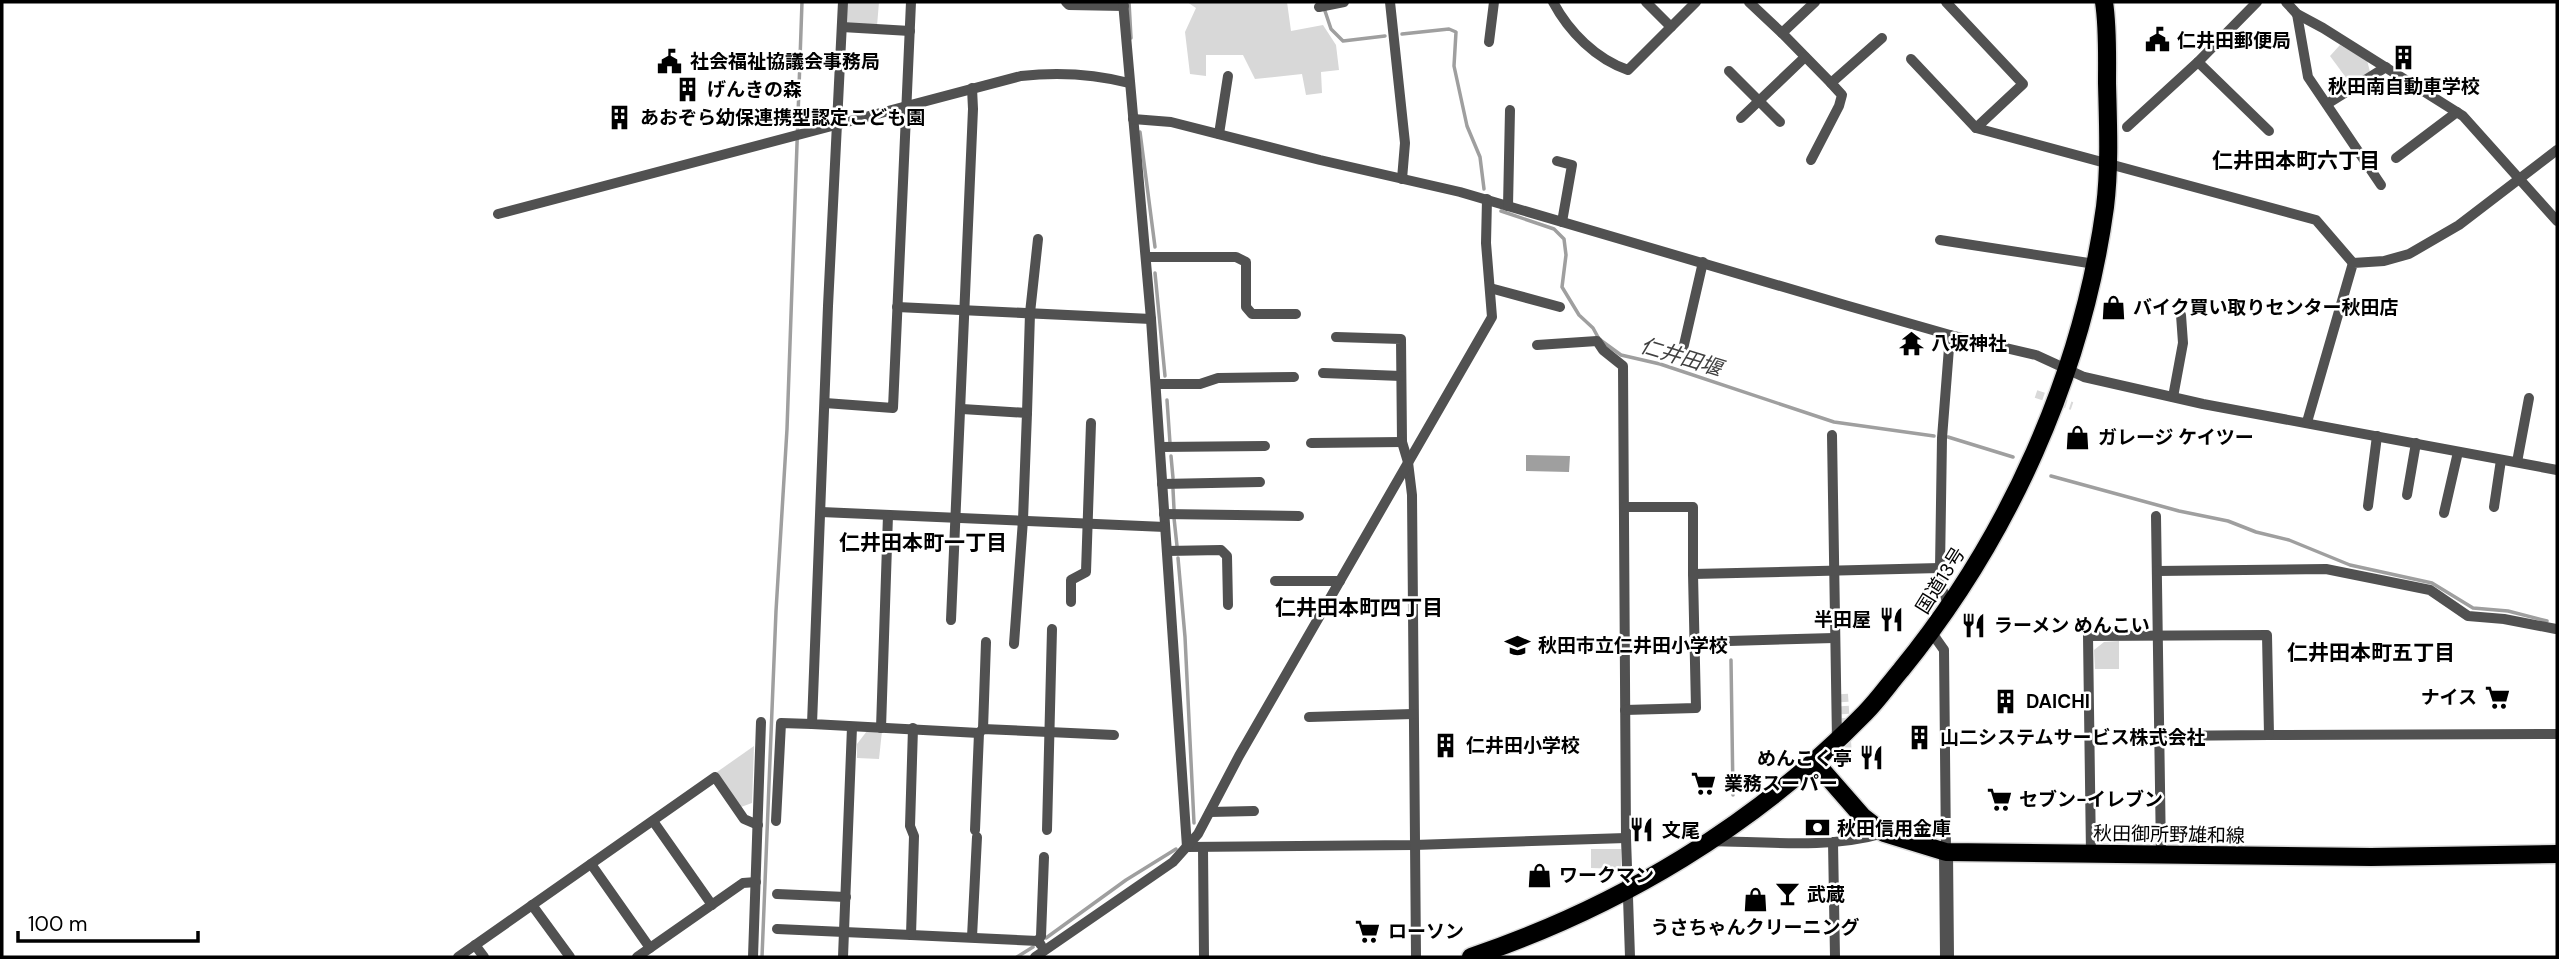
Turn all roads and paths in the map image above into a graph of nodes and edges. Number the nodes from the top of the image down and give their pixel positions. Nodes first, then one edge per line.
1 (843, 2) edge
2 (911, 2) edge
3 (1066, 2) edge
4 (1344, 2) edge
5 (1390, 2) edge
6 (1494, 2) edge
7 (1553, 2) edge
8 (1646, 2) edge
9 (1696, 2) edge
10 (1749, 2) edge
11 (1815, 2) edge
12 (2104, 2) edge
13 (2257, 2) edge
14 (2286, 2) edge
15 (1123, 4) edge
16 (1954, 4) edge
17 (1324, 6) dead end
18 (2297, 15) junction
19 (842, 27) junction
20 (1671, 27) junction
21 (910, 31) junction
22 (1782, 33) junction
23 (1882, 38) dead end
24 (1489, 42) dead end
25 (1805, 57) junction
26 (1911, 59) dead end
27 (2198, 62) junction
28 (2386, 67) junction
29 (1730, 71) dead end
30 (1228, 76) dead end
31 (1129, 83) junction
32 (1831, 83) junction
33 (972, 88) junction
34 (1759, 100) junction
35 (2328, 104) junction
36 (907, 105) junction
37 (1510, 110) dead end
38 (2457, 112) junction
39 (1741, 118) dead end
40 (1133, 119) junction
41 (1780, 122) dead end
42 (838, 124) junction
43 (2127, 127) dead end
44 (1976, 128) junction
45 (2269, 131) dead end
46 (1219, 134) junction
47 (2554, 156) edge
48 (2396, 158) dead end
49 (1811, 160) dead end
50 (1557, 161) dead end
51 (2109, 165) junction
52 (1402, 178) junction
53 (2520, 180) junction
54 (2381, 185) dead end
55 (1487, 200) junction
56 (1508, 206) junction
57 (498, 214) dead end
58 (2557, 221) edge
59 (1562, 222) junction
60 (1038, 239) dead end
61 (1940, 240) dead end
62 (1146, 257) junction
63 (1703, 262) junction
64 (2353, 263) junction
65 (2095, 264) junction
66 (1490, 288) junction
67 (897, 307) junction
68 (1560, 307) dead end
69 (966, 310) junction
70 (1030, 313) junction
71 (1296, 314) dead end
72 (2181, 315) dead end
73 (1151, 319) junction
74 (1950, 335) junction
75 (1336, 337) dead end
76 (1537, 345) dead end
77 (1682, 349) dead end
78 (2067, 369) junction
79 (1323, 373) dead end
80 (1401, 376) junction
81 (1294, 377) dead end
82 (1156, 384) junction
83 (2173, 397) junction
84 (2529, 398) dead end
85 (825, 403) junction
86 (962, 409) junction
87 (1027, 413) junction
88 (2307, 422) junction
89 (1091, 423) dead end
90 (1832, 435) dead end
91 (2377, 436) junction
92 (1402, 442) junction
93 (1311, 443) dead end
94 (2416, 443) junction
95 (1265, 446) dead end
96 (1160, 447) junction
97 (2458, 452) junction
98 (2501, 460) junction
99 (1409, 462) junction
100 (2517, 462) junction
101 (2557, 470) edge
102 (1260, 482) dead end
103 (1162, 484) junction
104 (2407, 495) dead end
105 (2368, 506) dead end
106 (1625, 507) junction
107 (2494, 507) dead end
108 (821, 512) junction
109 (2444, 513) dead end
110 (1164, 514) junction
111 (888, 515) junction
112 (1298, 516) dead end
113 (2156, 516) dead end
114 (957, 518) junction
115 (1023, 520) junction
116 (1087, 523) junction
117 (1165, 527) junction
118 (1167, 551) junction
119 (1940, 568) junction
120 (2157, 571) junction
121 (1833, 572) junction
122 (1693, 574) junction
123 (1275, 581) dead end
124 (1340, 581) junction
125 (1071, 602) dead end
126 (1228, 605) dead end
127 (1949, 606) junction
128 (951, 620) dead end
129 (2557, 628) edge
130 (1052, 629) dead end
131 (1931, 633) junction
132 (2158, 636) junction
133 (1834, 638) junction
134 (986, 642) dead end
135 (1695, 642) junction
136 (1014, 644) dead end
137 (1625, 710) junction
138 (1413, 714) junction
139 (1309, 717) dead end
140 (761, 722) dead end
141 (812, 724) junction
142 (852, 727) junction
143 (881, 728) junction
144 (913, 728) junction
145 (981, 731) junction
146 (1051, 732) junction
147 (2557, 734) edge
148 (2269, 735) junction
149 (1114, 736) dead end
150 (2157, 736) junction
151 (1837, 740) junction
152 (1814, 761) junction
153 (1254, 811) dead end
154 (1210, 812) junction
155 (653, 821) junction
156 (776, 821) dead end
157 (758, 825) junction
158 (1047, 830) dead end
159 (1884, 833) junction
160 (1626, 838) junction
161 (1711, 841) junction
162 (1833, 842) junction
163 (1415, 845) junction
164 (1186, 847) junction
165 (1203, 848) junction
166 (1946, 852) junction
167 (2091, 854) junction
168 (2557, 854) edge
169 (2161, 855) junction
170 (1044, 857) dead end
171 (591, 864) junction
172 (756, 882) junction
173 (1629, 890) junction
174 (777, 894) dead end
175 (846, 897) junction
176 (532, 905) junction
177 (712, 905) junction
178 (777, 929) dead end
179 (844, 932) junction
180 (911, 935) junction
181 (972, 937) junction
182 (475, 945) junction
183 (650, 948) junction
184 (1039, 950) edge
185 (458, 957) edge
186 (484, 957) edge
187 (570, 957) edge
188 (637, 957) edge
189 (753, 957) edge
190 (843, 957) edge
191 (1204, 957) edge
192 (1416, 957) edge
193 (1471, 957) edge
194 (1630, 957) edge
195 (1835, 957) edge
196 (1947, 957) edge

1 - 19 street
2 - 21 street
3 - 15 street
4 - 17 street
5 - 52 street
6 - 24 street
7 - 20 street
8 - 20 street
9 - 20 street
10 - 22 street
11 - 22 street
12 - 51 main road, 国道13号
13 - 27 street
14 - 18 street
15 - 31 street
16 - 44 street
18 - 28 street
18 - 35 street
19 - 21 street
19 - 42 street
21 - 36 street
22 - 25 street
23 - 32 street
25 - 32 street
25 - 34 street
26 - 44 street
27 - 43 street
27 - 45 street
28 - 35 street
28 - 38 street
29 - 34 street
30 - 46 street
31 - 33 street
31 - 40 street
32 - 49 street
33 - 36 street
33 - 69 street
34 - 39 street
34 - 41 street
35 - 54 street
36 - 42 street
36 - 67 street
37 - 56 street
38 - 48 street
38 - 53 street
40 - 46 street
40 - 62 street
42 - 57 street
42 - 85 street
44 - 51 street
46 - 52 street
47 - 53 street
50 - 59 street
51 - 64 street
51 - 65 main road, 国道13号
52 - 55 street
53 - 58 street
53 - 64 street
55 - 56 street
55 - 66 street
56 - 59 street
59 - 63 street
60 - 70 street
61 - 65 street
62 - 71 street
62 - 73 street
63 - 74 street
63 - 77 street
64 - 88 street
65 - 78 main road, 国道13号
66 - 68 street
66 - 99 street
67 - 69 street
67 - 85 street
69 - 70 street
69 - 86 street
70 - 73 street
70 - 87 street
72 - 83 street
73 - 82 street
74 - 78 street
74 - 119 street
75 - 80 street
76 - 106 street
78 - 83 street
78 - 127 main road, 国道13号
79 - 80 street
80 - 92 street
81 - 82 street
82 - 96 street
83 - 88 street
84 - 100 street
85 - 108 street
86 - 87 street
86 - 114 street
87 - 115 street
88 - 91 street
89 - 116 street
90 - 121 street
91 - 94 street
91 - 105 street
92 - 93 street
92 - 99 street
94 - 97 street
94 - 104 street
95 - 96 street
96 - 103 street
97 - 98 street
97 - 109 street
98 - 100 street
98 - 107 street
99 - 124 street
99 - 138 street
100 - 101 street
102 - 103 street
103 - 110 street
106 - 122 street
106 - 137 street
108 - 111 street
108 - 141 street
110 - 112 street
110 - 117 street
111 - 114 street
111 - 143 street
113 - 120 street
114 - 115 street
114 - 128 street
115 - 116 street
115 - 136 street
116 - 117 street
116 - 125 street
117 - 118 street
118 - 126 street
118 - 164 street
119 - 121 street
119 - 127 street
120 - 129 street
120 - 132 street
121 - 122 street
121 - 133 street
122 - 135 street
123 - 124 street
124 - 154 street
127 - 131 main road, 国道13号
130 - 146 street
131 - 151 main road, 国道13号
131 - 166 street
132 - 148 street
132 - 150 street
132 - 167 street
133 - 135 street
133 - 151 street
134 - 145 street
135 - 137 street
137 - 160 street
138 - 139 street
138 - 163 street
140 - 157 street
141 - 142 street
141 - 156 street
142 - 143 street
142 - 175 street
143 - 144 street
144 - 145 street
144 - 180 street
145 - 146 street
145 - 181 street
146 - 149 street
146 - 158 street
147 - 148 street
148 - 150 street
150 - 169 street
151 - 152 main road, 国道13号
152 - 159 main road, 秋田御所野雄和線
152 - 161 main road, 国道13号
153 - 154 street
154 - 164 street
155 - 157 street
155 - 171 street
155 - 177 street
157 - 172 street
159 - 162 street
159 - 166 main road, 秋田御所野雄和線
160 - 163 street
160 - 173 street
161 - 162 street
161 - 173 main road, 国道13号
162 - 195 street
163 - 165 street
163 - 192 street
164 - 165 street
164 - 184 street
165 - 191 street
166 - 167 main road, 秋田御所野雄和線
166 - 196 street
167 - 169 main road, 秋田御所野雄和線
168 - 169 main road, 秋田御所野雄和線
170 - 184 street
171 - 176 street
171 - 183 street
172 - 177 street
172 - 189 street
173 - 193 main road, 国道13号
173 - 194 street
174 - 175 street
175 - 179 street
176 - 182 street
176 - 187 street
177 - 183 street
178 - 179 street
179 - 180 street
179 - 190 street
180 - 181 street
181 - 184 street
182 - 185 street
182 - 186 street
183 - 188 street

